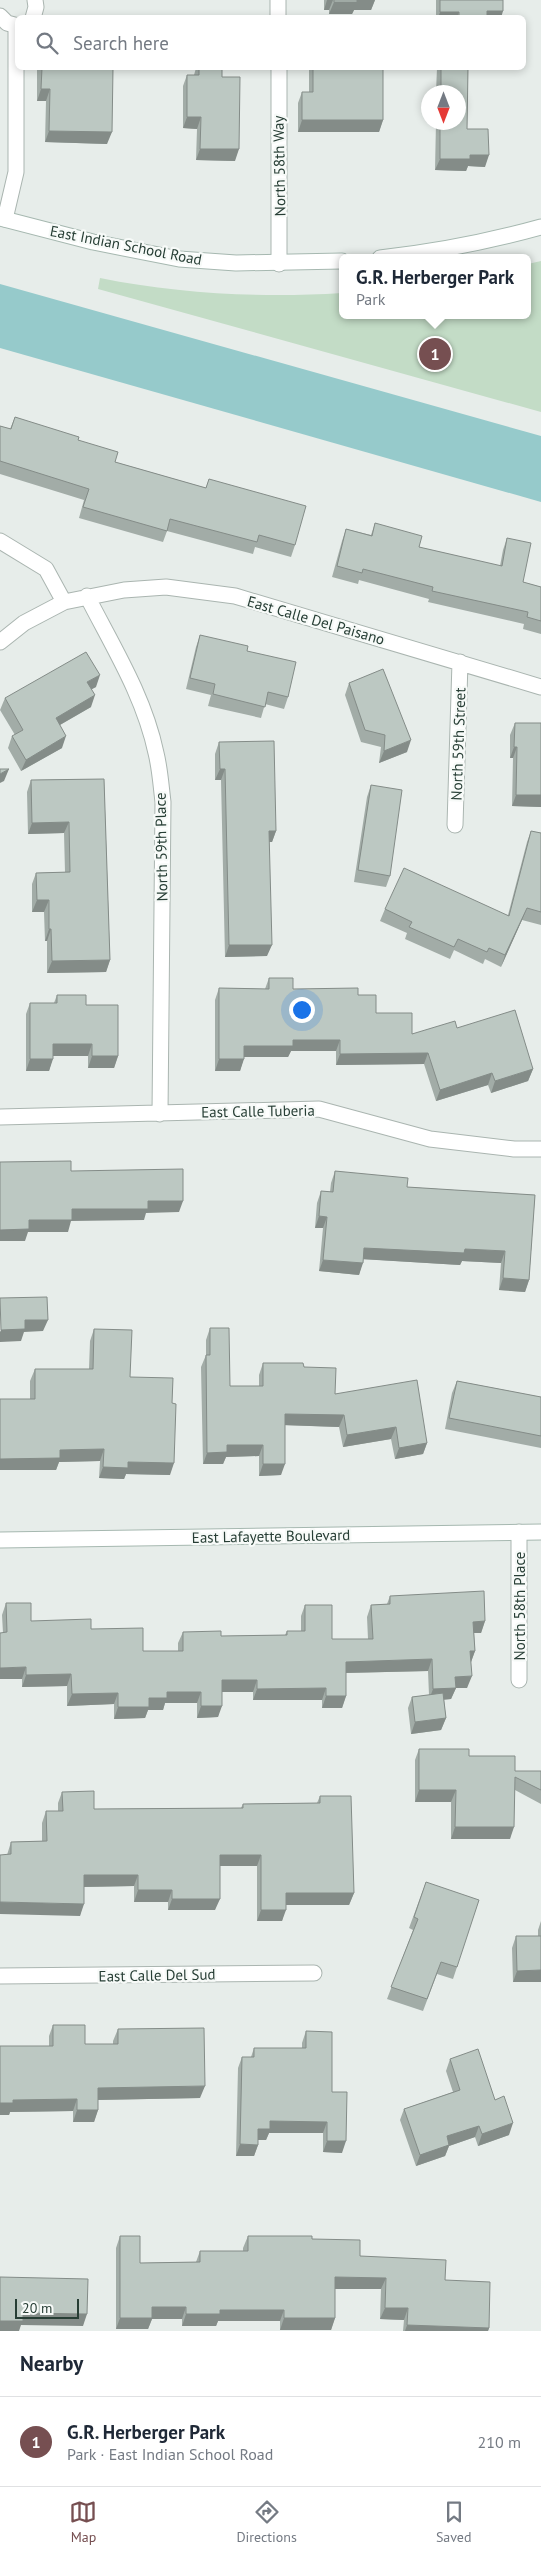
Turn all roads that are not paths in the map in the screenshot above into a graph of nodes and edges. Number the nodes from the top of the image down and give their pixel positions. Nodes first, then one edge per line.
1 (34, 0) edge
2 (278, 0) edge
3 (34, 15) edge
4 (278, 15) edge
5 (0, 16) edge
6 (15, 25) edge
7 (17, 70) edge
8 (278, 70) edge
9 (2, 218) edge
10 (541, 226) edge
11 (415, 254) edge
12 (339, 261) edge
13 (279, 264) junction
14 (0, 541) edge
15 (87, 596) junction
16 (64, 602) junction
17 (0, 642) edge
18 (460, 662) junction
19 (541, 686) edge
20 (455, 825) dead end
21 (160, 1114) junction
22 (0, 1116) edge
23 (541, 1149) edge
24 (519, 1532) junction
25 (541, 1532) edge
26 (0, 1540) edge
27 (519, 1680) dead end
28 (314, 1973) dead end
29 (0, 1976) edge

1 - 3 street
2 - 4 street
5 - 6 street
7 - 9 street
8 - 13 street, North 58th Way
9 - 13 street, East Indian School Road
10 - 11 street
12 - 13 street, East Indian School Road
14 - 16 street
15 - 16 street, East Calle Del Paisano
15 - 18 street, East Calle Del Paisano
15 - 21 street, North 59th Place
16 - 17 street, East Calle Del Paisano
18 - 19 street, East Calle Del Paisano
18 - 20 street, North 59th Street
21 - 22 street, East Calle Tuberia
21 - 23 street, East Calle Tuberia
24 - 25 street, East Lafayette Boulevard
24 - 26 street, East Lafayette Boulevard
24 - 27 street, North 58th Place
28 - 29 street, East Calle Del Sud

